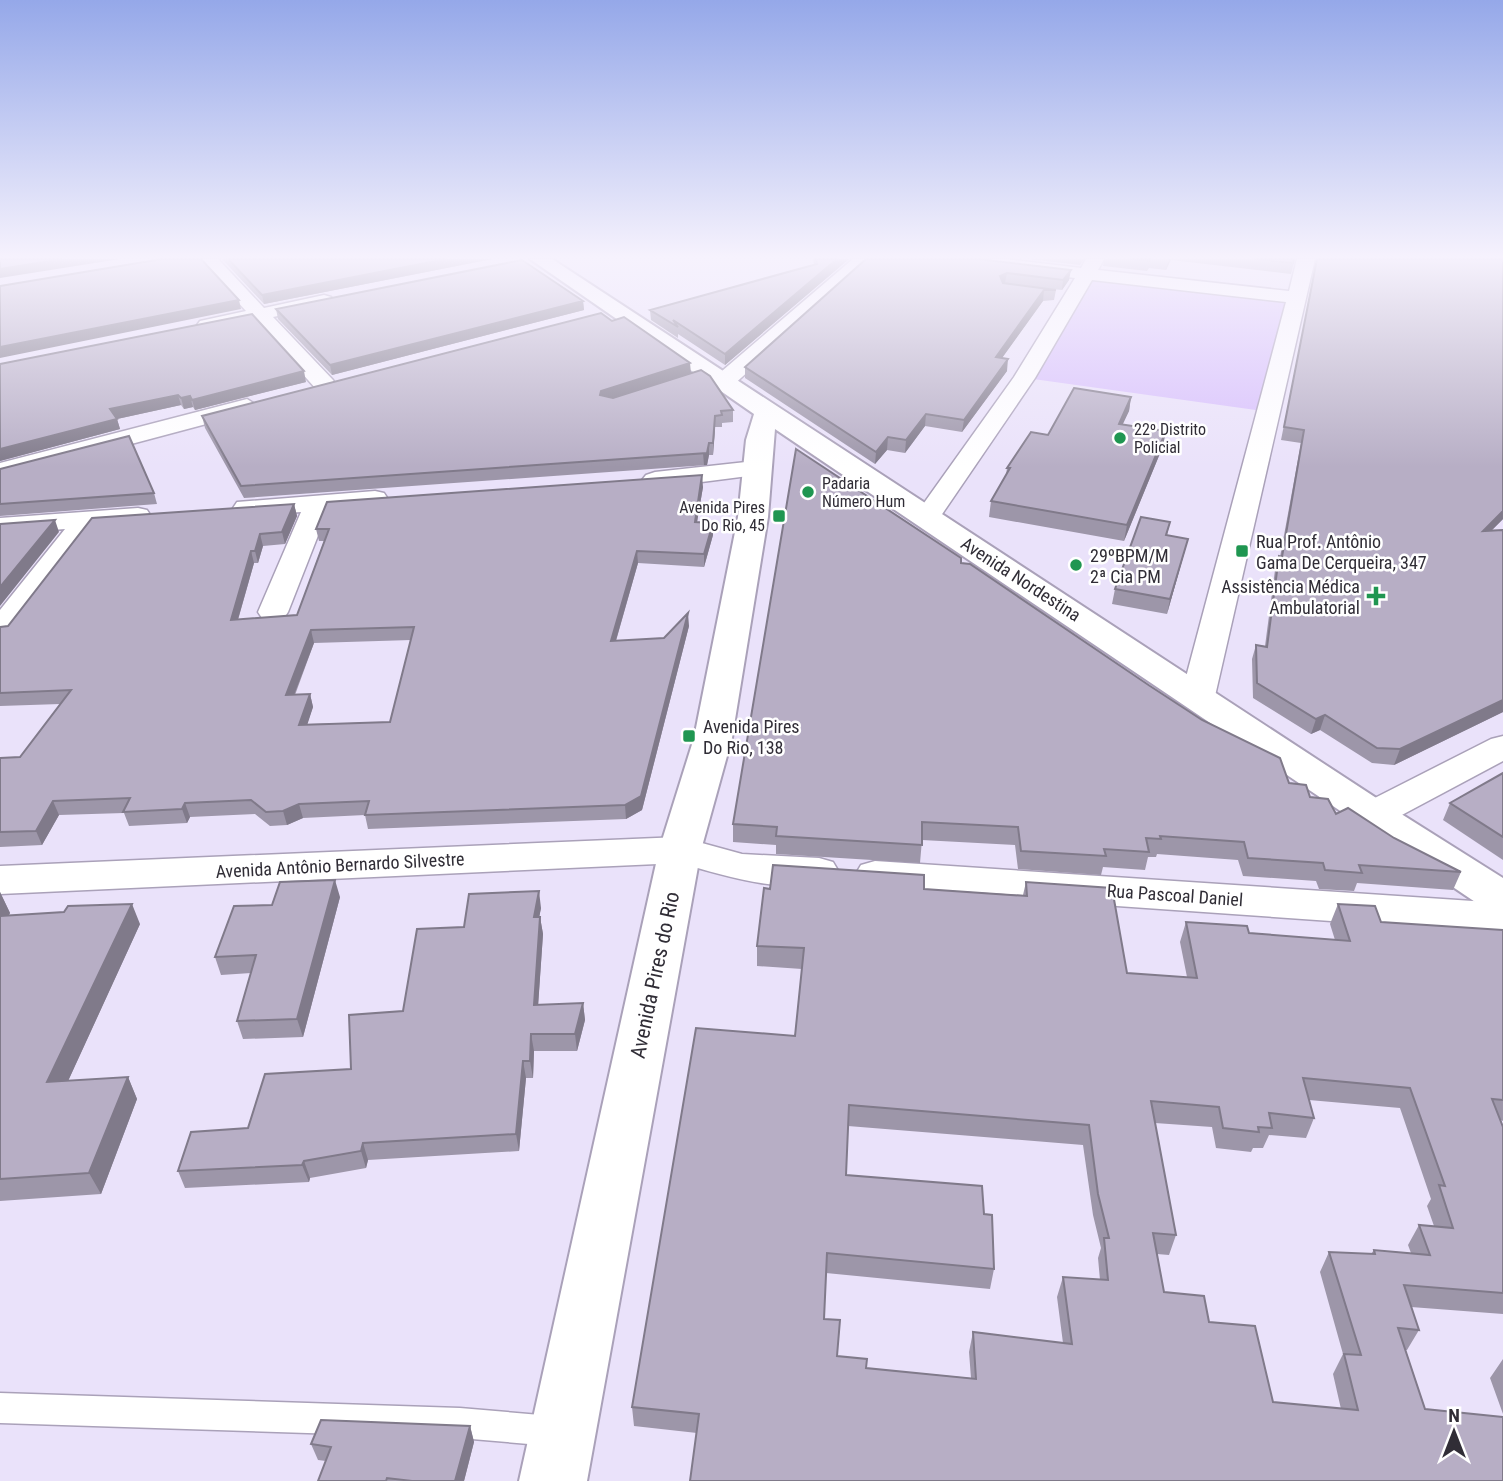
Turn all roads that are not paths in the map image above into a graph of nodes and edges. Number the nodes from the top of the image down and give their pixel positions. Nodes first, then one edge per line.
1 (273, 328) edge
2 (642, 328) edge
3 (774, 328) edge
4 (1049, 328) edge
5 (1287, 328) edge
6 (352, 378) edge
7 (709, 378) junction
8 (325, 385) junction
9 (299, 392) edge
10 (273, 399) edge
11 (767, 413) junction
12 (786, 456) junction
13 (0, 471) edge
14 (636, 481) edge
15 (401, 497) edge
16 (318, 503) junction
17 (223, 510) edge
18 (169, 514) edge
19 (927, 517) junction
20 (87, 520) junction
21 (0, 526) edge
22 (273, 612) dead end
23 (0, 630) edge
24 (1198, 696) junction
25 (1503, 747) edge
26 (1372, 815) junction
27 (680, 850) junction
28 (0, 880) edge
29 (1503, 899) edge
30 (1503, 918) edge
31 (0, 1408) edge
32 (561, 1432) junction
33 (553, 1481) edge

1 - 8 street
2 - 7 main road, Avenida Nordestina
3 - 7 street
4 - 19 street
5 - 24 street
6 - 8 street
7 - 11 main road, Avenida Nordestina
8 - 9 street
10 - 13 street
11 - 12 main road, Avenida Pires do Rio
11 - 12 main road, Avenida Nordestina
12 - 14 street
12 - 19 main road, Avenida Nordestina
12 - 27 main road, Avenida Pires do Rio
15 - 16 street
16 - 17 street
16 - 22 street
18 - 20 street
19 - 24 main road, Avenida Nordestina
20 - 21 street
20 - 23 street
24 - 26 main road, Avenida Nordestina
25 - 26 street
26 - 29 main road, Avenida Nordestina
27 - 28 street, Avenida Antônio Bernardo Silvestre
27 - 30 street, Rua Pascoal Daniel
27 - 32 main road, Avenida Pires do Rio
31 - 32 lane
32 - 33 main road, Avenida Pires do Rio

